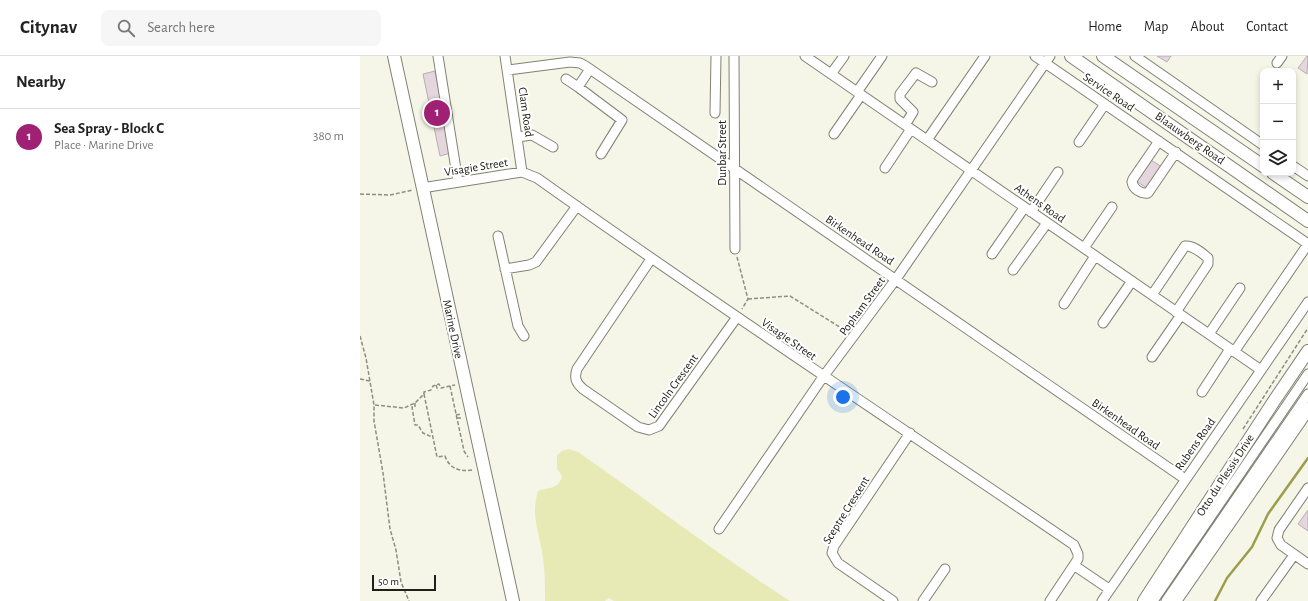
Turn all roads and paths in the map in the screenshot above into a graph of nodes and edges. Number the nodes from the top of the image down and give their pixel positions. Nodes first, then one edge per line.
1 (394, 56) edge
2 (438, 56) edge
3 (505, 56) edge
4 (716, 56) edge
5 (734, 56) edge
6 (805, 56) edge
7 (844, 56) edge
8 (882, 56) edge
9 (985, 56) edge
10 (1035, 56) edge
11 (1071, 56) edge
12 (1103, 56) edge
13 (1135, 56) edge
14 (1047, 59) edge
15 (590, 69) junction
16 (508, 70) junction
17 (831, 74) junction
18 (566, 79) dead end
19 (932, 82) dead end
20 (578, 87) junction
21 (859, 93) junction
22 (1105, 104) junction
23 (715, 113) dead end
24 (908, 127) junction
25 (834, 134) dead end
26 (517, 137) junction
27 (927, 140) junction
28 (1159, 141) junction
29 (1079, 142) dead end
30 (1260, 143) edge
31 (553, 147) dead end
32 (1176, 152) junction
33 (602, 154) dead end
34 (1260, 164) edge
35 (884, 168) dead end
36 (1296, 168) edge
37 (734, 169) junction
38 (970, 170) junction
39 (522, 172) junction
40 (1058, 172) dead end
41 (1277, 176) edge
42 (1308, 176) edge
43 (458, 182) junction
44 (417, 189) junction
45 (360, 194) edge
46 (1308, 197) edge
47 (577, 206) junction
48 (1112, 207) dead end
49 (1028, 210) junction
50 (1308, 221) edge
51 (1047, 223) junction
52 (498, 236) dead end
53 (1308, 244) edge
54 (1084, 248) junction
55 (734, 249) joint
56 (992, 254) dead end
57 (1095, 256) junction
58 (651, 259) junction
59 (506, 269) junction
60 (1013, 270) dead end
61 (896, 279) junction
62 (1132, 281) junction
63 (1240, 288) dead end
64 (1152, 295) junction
65 (748, 299) junction
66 (1308, 302) edge
67 (1064, 304) dead end
68 (1179, 314) junction
69 (736, 317) junction
70 (1103, 323) dead end
71 (1208, 334) junction
72 (360, 336) edge
73 (524, 336) dead end
74 (855, 336) junction
75 (1232, 350) junction
76 (1308, 352) edge
77 (1152, 357) dead end
78 (1260, 370) junction
79 (1308, 374) edge
80 (823, 377) junction
81 (360, 379) edge
82 (370, 381) junction
83 (436, 385) junction
84 (454, 385) dead end
85 (450, 386) junction
86 (438, 391) dead end
87 (1202, 392) dead end
88 (424, 394) junction
89 (1308, 394) edge
90 (415, 403) junction
91 (374, 405) junction
92 (1308, 409) edge
93 (460, 414) dead end
94 (456, 415) junction
95 (457, 418) junction
96 (461, 418) dead end
97 (910, 434) junction
98 (433, 437) junction
99 (468, 458) dead end
100 (472, 470) dead end
101 (1185, 479) junction
102 (1308, 488) edge
103 (719, 529) dead end
104 (1294, 555) junction
105 (1308, 564) edge
106 (1075, 566) junction
107 (944, 569) dead end
108 (1110, 589) junction
109 (409, 601) edge
110 (513, 601) edge
111 (893, 601) edge
112 (923, 601) edge
113 (1050, 601) edge
114 (1102, 601) edge
115 (1144, 601) edge
116 (1152, 601) edge
117 (1166, 601) edge
118 (1175, 601) edge
119 (1261, 601) edge

1 - 44 main road, Marine Drive
2 - 43 street
3 - 16 street, Clam Road
4 - 23 street
5 - 37 street, Dunbar Street
6 - 17 street, Athens Road
7 - 17 street
8 - 21 street
9 - 27 street
10 - 14 street, Service Road
11 - 50 main road, Blaauwberg Road
12 - 34 main road, Blaauwberg Road
13 - 30 street
14 - 22 street, Service Road
14 - 38 street, Popham Street
15 - 16 street, Birkenhead Road
15 - 20 street
15 - 37 street, Birkenhead Road
16 - 26 street, Clam Road
17 - 21 street, Athens Road
18 - 20 street
19 - 24 street
20 - 33 street
21 - 24 street, Athens Road
21 - 25 street
22 - 28 street, Service Road
22 - 29 street
24 - 27 street, Athens Road
24 - 35 street
26 - 31 street
26 - 39 street, Clam Road
27 - 38 street, Athens Road
28 - 32 street, Service Road
28 - 32 street
32 - 53 street, Service Road
36 - 42 street
37 - 55 street, Dunbar Street
37 - 61 street, Birkenhead Road
38 - 49 street, Athens Road
38 - 61 street, Popham Street
39 - 43 street, Visagie Street
39 - 47 street, Visagie Street
40 - 49 street
41 - 46 main road
43 - 44 street, Visagie Street
44 - 45 path
44 - 110 main road, Marine Drive
47 - 58 street, Visagie Street
47 - 59 street
48 - 54 street
49 - 51 street, Athens Road
49 - 56 street
51 - 54 street, Athens Road
51 - 60 street
52 - 59 street
53 - 75 street
54 - 57 street, Athens Road
55 - 65 path
57 - 62 street, Athens Road
57 - 67 street
58 - 69 street, Visagie Street
58 - 69 street, Lincoln Crescent
59 - 73 street
61 - 74 street, Popham Street
61 - 101 street, Birkenhead Road
62 - 64 street, Athens Road
62 - 70 street
63 - 71 street
64 - 68 street, Athens Road
64 - 68 street
65 - 69 path
65 - 74 path
66 - 78 street, Rubens Road
68 - 71 street, Athens Road
68 - 77 street
69 - 80 street, Visagie Street
71 - 75 street, Athens Road
72 - 82 path
74 - 80 street, Popham Street
75 - 78 street, Athens Road
75 - 87 street
76 - 115 main road, Otto du Plessis Drive
78 - 101 street, Rubens Road
79 - 116 street
80 - 97 street, Visagie Street
80 - 103 street, Popham Street
81 - 82 path
82 - 91 path
83 - 85 path
83 - 86 path
83 - 88 path
84 - 85 path
85 - 94 path
88 - 90 path
88 - 98 path
89 - 117 street
90 - 91 path
90 - 98 path
91 - 109 path
92 - 118 main road
93 - 94 path
94 - 95 path
95 - 96 path
95 - 99 path
97 - 106 street, Visagie Street
97 - 111 street, Sceptre Crescent
98 - 100 path
101 - 108 street, Rubens Road
102 - 104 street
104 - 105 street
104 - 119 street
106 - 108 street
106 - 113 street
107 - 112 street
108 - 114 street, Rubens Road

